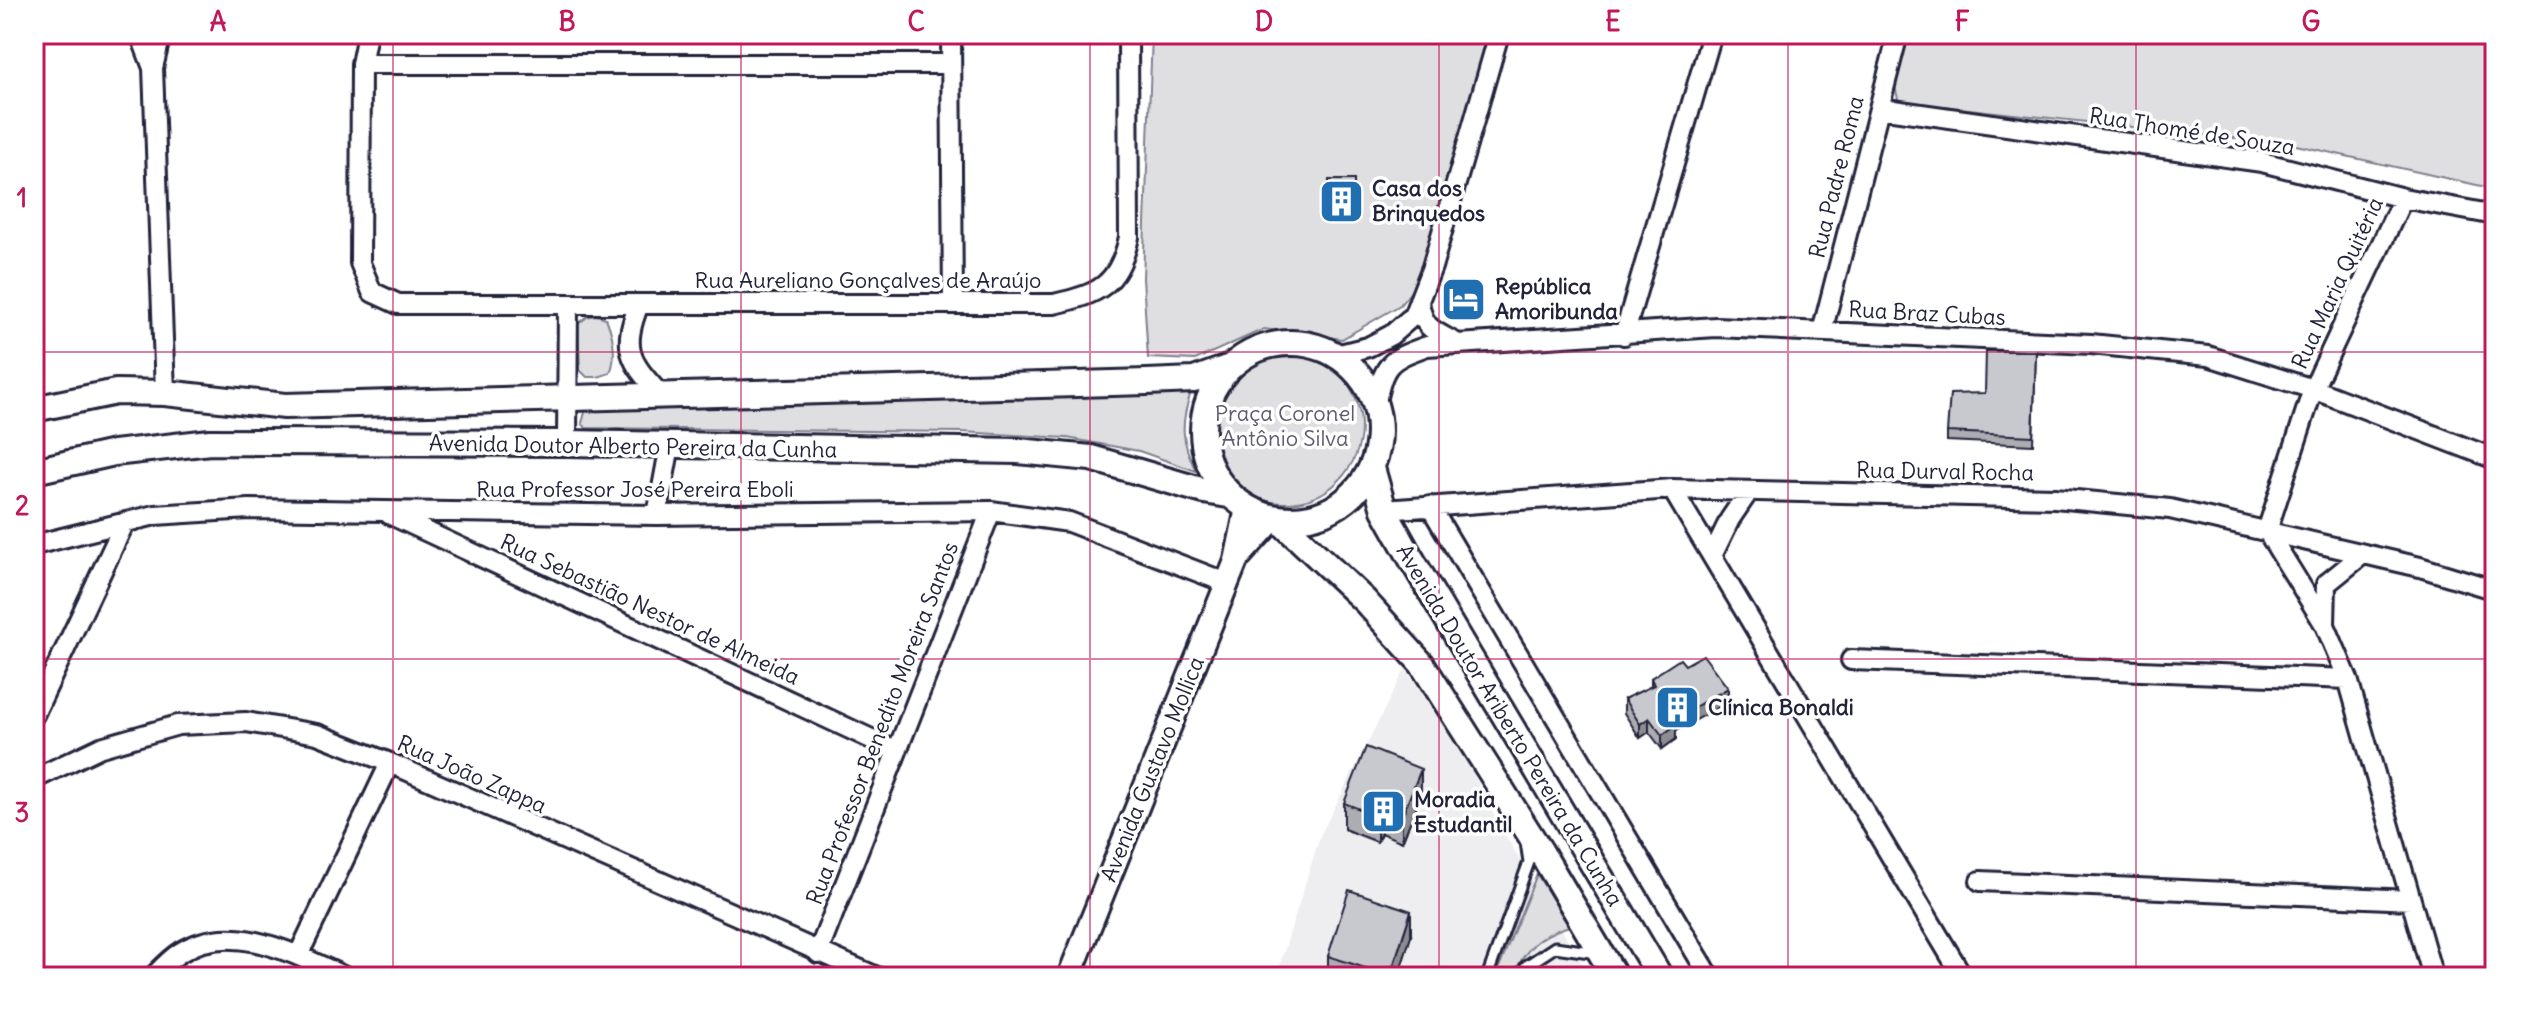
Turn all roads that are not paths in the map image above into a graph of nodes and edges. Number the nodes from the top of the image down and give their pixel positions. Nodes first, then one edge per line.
1 (140, 34) edge
2 (161, 34) edge
3 (367, 34) edge
4 (951, 34) edge
5 (1128, 34) edge
6 (1499, 34) edge
7 (1712, 34) edge
8 (1898, 34) edge
9 (361, 64) junction
10 (951, 64) junction
11 (153, 68) junction
12 (1879, 108) junction
13 (2403, 198) junction
14 (2495, 215) edge
15 (1419, 300) junction
16 (568, 304) junction
17 (639, 304) junction
18 (953, 304) junction
19 (1822, 332) junction
20 (1624, 335) junction
21 (1458, 344) junction
22 (1336, 355) junction
23 (1227, 368) junction
24 (2313, 389) junction
25 (165, 393) junction
26 (660, 394) junction
27 (567, 396) junction
28 (1375, 406) junction
29 (35, 407) edge
30 (567, 443) junction
31 (670, 445) junction
32 (2495, 459) edge
33 (1372, 468) junction
34 (34, 471) edge
35 (1672, 489) junction
36 (1749, 491) junction
37 (1238, 502) junction
38 (1430, 506) junction
39 (1384, 510) junction
40 (382, 511) junction
41 (991, 511) junction
42 (657, 515) junction
43 (1276, 518) junction
44 (125, 522) junction
45 (2267, 531) junction
46 (34, 545) edge
47 (2363, 554) junction
48 (1712, 556) junction
49 (1236, 561) junction
50 (1227, 583) junction
51 (2495, 590) edge
52 (2325, 625) junction
53 (1851, 660) dead end
54 (2348, 679) junction
55 (34, 715) edge
56 (897, 751) junction
57 (390, 763) junction
58 (34, 779) edge
59 (1523, 823) junction
60 (1980, 881) dead end
61 (2411, 900) junction
62 (818, 953) junction
63 (1601, 954) junction
64 (298, 956) junction
65 (153, 977) edge
66 (345, 977) edge
67 (877, 977) edge
68 (1069, 977) edge
69 (1487, 977) edge
70 (1522, 977) edge
71 (1615, 977) edge
72 (1660, 977) edge
73 (1710, 977) edge
74 (1963, 977) edge
75 (2433, 977) edge

1 - 11 street
2 - 11 street
3 - 9 street
4 - 10 street
5 - 18 street, Rua Aureliano Gonçalves de Araújo
6 - 15 street
7 - 20 street
8 - 12 street, Rua Padre Roma
9 - 10 street
9 - 16 street, Rua Aureliano Gonçalves de Araújo
10 - 18 street
11 - 25 street
12 - 13 street, Rua Thomé de Souza
12 - 19 street, Rua Padre Roma
13 - 14 street, Rua Thomé de Souza
13 - 24 street, Rua Maria Quitéria
15 - 21 street
15 - 22 street
16 - 17 street, Rua Aureliano Gonçalves de Araújo
16 - 27 street
17 - 18 street, Rua Aureliano Gonçalves de Araújo
17 - 26 street
19 - 20 street, Rua Braz Cubas
19 - 24 street, Rua Braz Cubas
20 - 21 street, Rua Braz Cubas
21 - 28 street, Rua Braz Cubas
22 - 23 main road
22 - 28 main road
23 - 26 main road, Avenida Doutor Alberto Pereira da Cunha
23 - 37 main road
24 - 32 street, Rua Braz Cubas
24 - 45 street, Rua Maria Quitéria
25 - 27 main road, Avenida Doutor Alberto Pereira da Cunha
25 - 29 main road, Avenida Doutor Alberto Pereira da Cunha
26 - 27 main road, Avenida Doutor Alberto Pereira da Cunha
27 - 30 street
28 - 33 main road
30 - 31 main road, Avenida Doutor Alberto Pereira da Cunha
30 - 34 main road, Avenida Doutor Alberto Pereira da Cunha
31 - 37 main road, Avenida Doutor Alberto Pereira da Cunha
31 - 42 street
33 - 39 main road, Avenida Doutor Ariberto Pereira da Cunha
33 - 43 main road
35 - 36 street, Rua Durval Rocha
35 - 38 street, Rua Durval Rocha
35 - 48 street
36 - 45 street, Rua Durval Rocha
36 - 48 street
37 - 43 main road
37 - 49 street, Avenida Gustavo Mollica
38 - 39 street, Rua Durval Rocha
38 - 73 street, Avenida Doutor Ariberto Pereira da Cunha
39 - 72 main road, Avenida Doutor Ariberto Pereira da Cunha
40 - 42 street, Rua Professor José Pereira Eboli
40 - 44 street, Rua Professor José Pereira Eboli
40 - 56 street, Rua Sebastião Nestor de Almeida
41 - 42 street, Rua Professor José Pereira Eboli
41 - 50 street, Rua Professor José Pereira Eboli
41 - 56 street, Rua Professor Benedito Moreira Santos
43 - 49 street, Avenida Gustavo Mollica
43 - 59 main road, Avenida Doutor Ariberto Pereira da Cunha
44 - 46 street, Rua Professor José Pereira Eboli
44 - 55 street
45 - 47 street, Rua Durval Rocha
45 - 52 street
47 - 51 street, Rua Durval Rocha
47 - 52 street
48 - 74 street
49 - 50 street, Avenida Gustavo Mollica
50 - 68 street, Avenida Gustavo Mollica
52 - 54 street
53 - 54 street
54 - 61 street
56 - 62 street, Rua Professor Benedito Moreira Santos
57 - 58 street, Rua João Zappa
57 - 62 street, Rua João Zappa
57 - 64 street
59 - 63 main road, Avenida Doutor Ariberto Pereira da Cunha
59 - 69 lane
60 - 61 street
61 - 75 street
62 - 67 street, Rua João Zappa
63 - 70 lane
63 - 71 main road, Avenida Doutor Ariberto Pereira da Cunha
64 - 65 street
64 - 66 street

